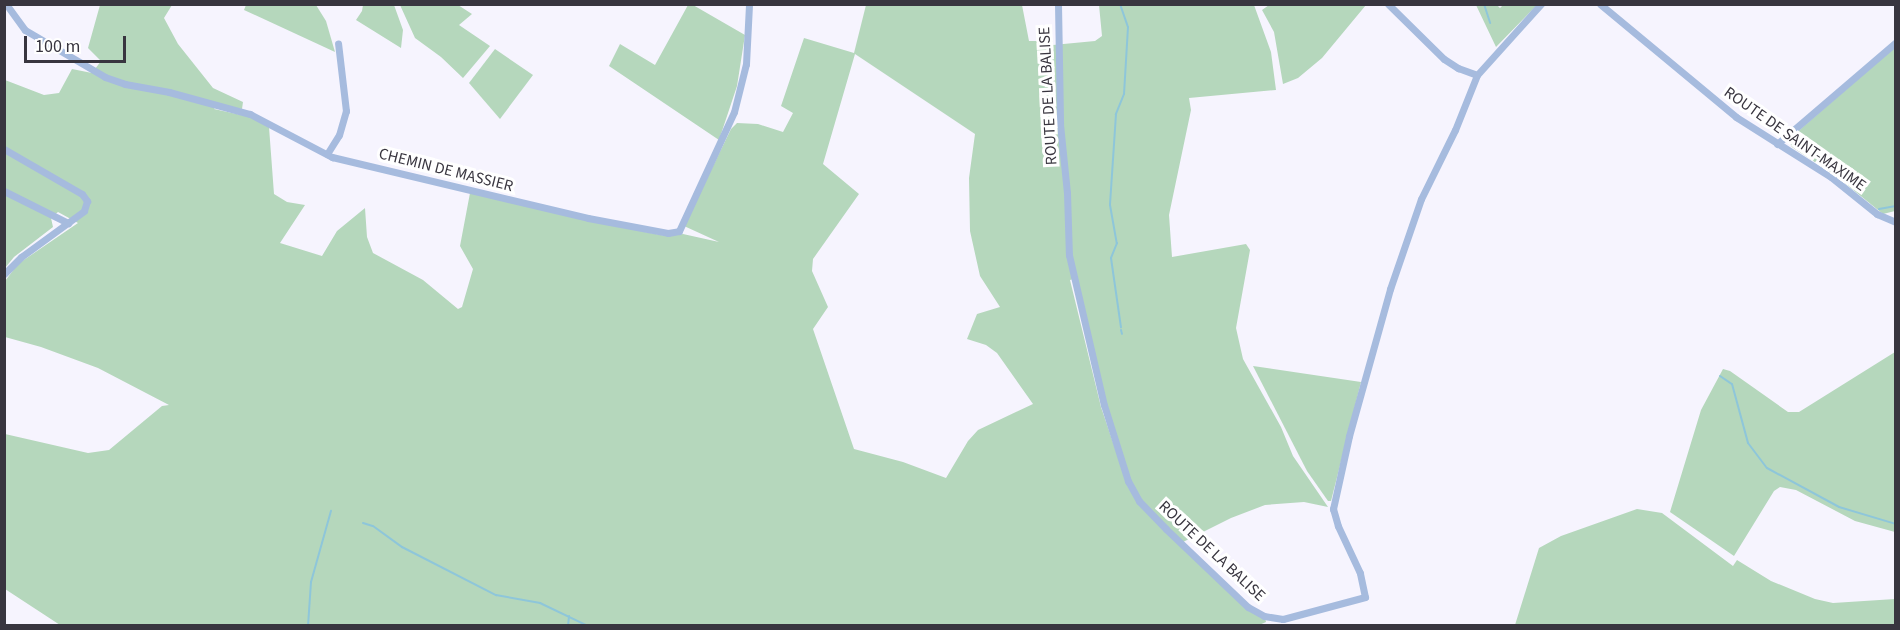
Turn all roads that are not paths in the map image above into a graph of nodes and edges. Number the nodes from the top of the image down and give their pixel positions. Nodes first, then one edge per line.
1 (6, 4) edge
2 (749, 4) edge
3 (1058, 4) edge
4 (1388, 4) edge
5 (1540, 4) edge
6 (1600, 4) edge
7 (1896, 42) edge
8 (338, 44) dead end
9 (1477, 75) junction
10 (1777, 144) junction
11 (4, 149) edge
12 (327, 154) junction
13 (4, 191) edge
14 (1896, 222) edge
15 (68, 223) junction
16 (4, 274) edge

1 - 12 street, CHEMIN DE MASSIER
2 - 12 street, CHEMIN DE MASSIER
3 - 9 street, ROUTE DE LA BALISE
4 - 9 street
5 - 9 street
6 - 10 street, ROUTE DE SAINT-MAXIME
7 - 10 street
8 - 12 street
10 - 14 street, ROUTE DE SAINT-MAXIME
11 - 15 street
13 - 15 street
15 - 16 street

